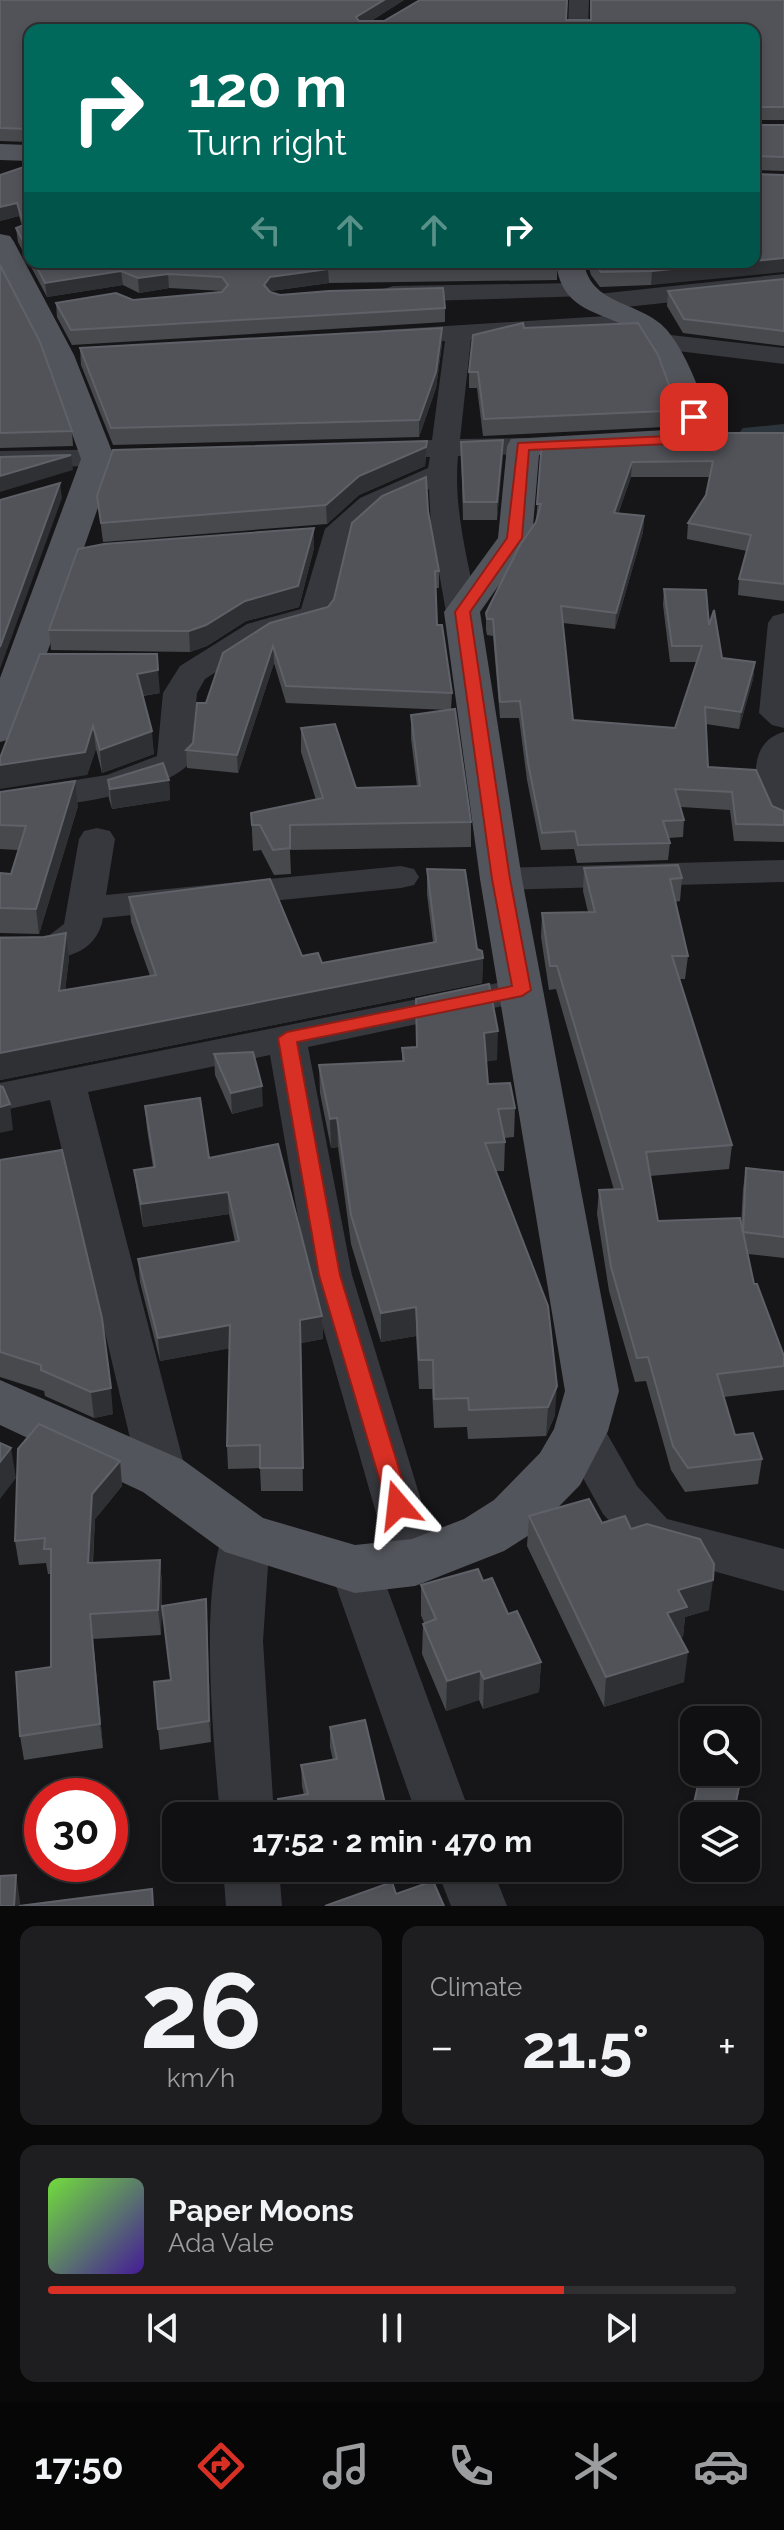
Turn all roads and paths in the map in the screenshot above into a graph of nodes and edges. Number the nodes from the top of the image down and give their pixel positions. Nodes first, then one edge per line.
1 (579, 0) edge
2 (578, 24) edge
3 (0, 242) edge
4 (784, 282) edge
5 (363, 294) edge
6 (581, 294) edge
7 (459, 332) junction
8 (367, 337) edge
9 (662, 342) junction
10 (90, 353) edge
11 (59, 355) junction
12 (784, 356) edge
13 (725, 436) edge
14 (681, 437) junction
15 (523, 446) junction
16 (349, 451) edge
17 (161, 457) edge
18 (0, 460) edge
19 (443, 460) junction
20 (83, 475) junction
21 (462, 612) junction
22 (784, 623) edge
23 (158, 664) edge
24 (203, 665) junction
25 (784, 718) edge
26 (0, 730) edge
27 (784, 742) edge
28 (0, 803) edge
29 (784, 815) edge
30 (97, 839) dead end
31 (784, 871) edge
32 (401, 877) dead end
33 (501, 879) junction
34 (87, 908) junction
35 (0, 948) edge
36 (522, 990) junction
37 (287, 1038) junction
38 (66, 1084) junction
39 (0, 1097) edge
40 (0, 1401) edge
41 (581, 1431) junction
42 (163, 1476) junction
43 (245, 1536) junction
44 (415, 1562) junction
45 (355, 1569) junction
46 (784, 1570) edge
47 (246, 1802) edge
48 (439, 1802) edge
49 (252, 1882) edge
50 (470, 1882) edge
51 (254, 1906) edge
52 (479, 1906) edge

1 - 2 street
3 - 11 main road
4 - 6 street
5 - 6 street
6 - 7 street
6 - 9 main road
7 - 8 street
7 - 19 street
9 - 12 street
9 - 14 main road
10 - 11 street
11 - 20 main road
13 - 14 street
14 - 15 main road
15 - 19 street
15 - 21 main road
16 - 19 street
17 - 20 street
18 - 20 street
19 - 21 street
19 - 24 street
20 - 26 main road
21 - 33 main road
22 - 25 street
23 - 24 street
24 - 28 street
27 - 29 street
30 - 34 street
31 - 33 street
32 - 34 street
33 - 36 main road
34 - 35 street
36 - 37 street
36 - 41 main road
37 - 38 street
37 - 44 street
38 - 39 street
38 - 42 street
40 - 42 main road
41 - 44 main road
41 - 46 street
42 - 43 main road
43 - 45 main road
43 - 47 street
44 - 45 main road
45 - 48 street
49 - 51 street
50 - 52 street

